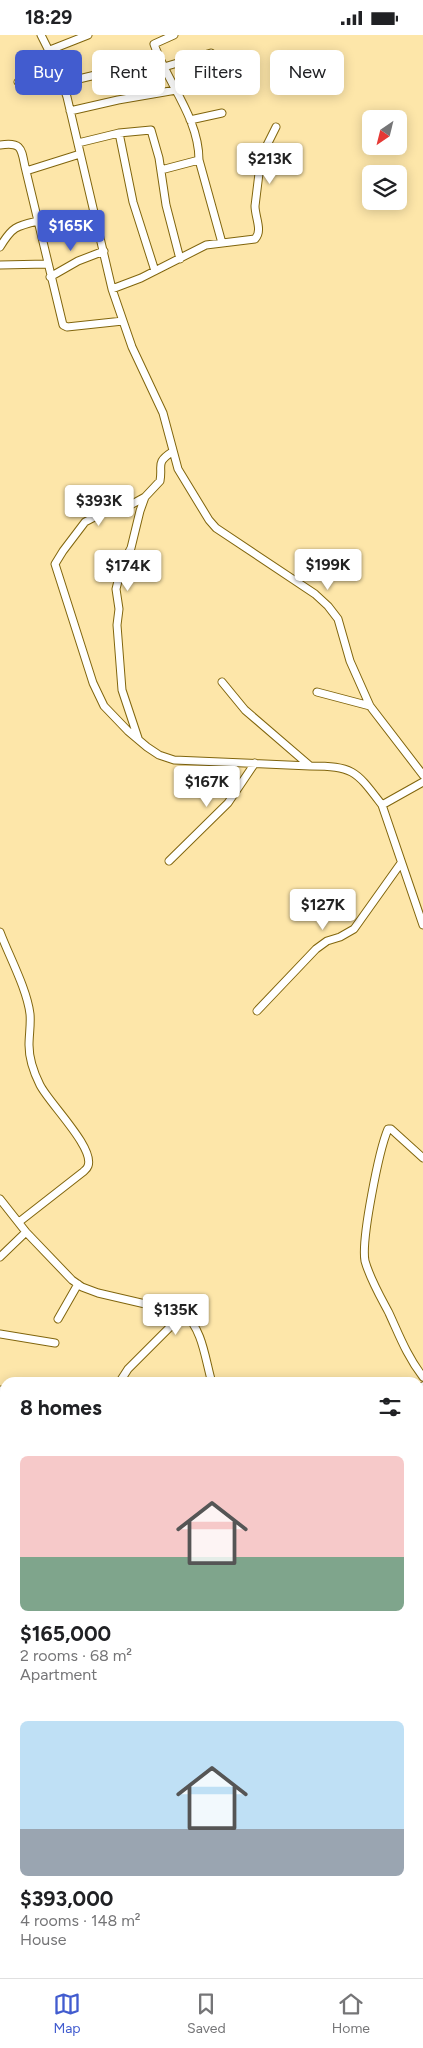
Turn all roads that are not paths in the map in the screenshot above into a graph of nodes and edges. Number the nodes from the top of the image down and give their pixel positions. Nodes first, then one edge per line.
1 (41, 35) edge
2 (88, 35) edge
3 (174, 35) edge
4 (49, 50) edge
5 (52, 50) edge
6 (157, 50) edge
7 (165, 69) edge
8 (175, 91) joint
9 (65, 95) edge
10 (177, 95) edge
11 (70, 111) junction
12 (222, 113) dead end
13 (190, 120) junction
14 (276, 127) dead end
15 (119, 133) junction
16 (78, 143) junction
17 (0, 145) edge
18 (80, 154) junction
19 (199, 160) junction
20 (161, 170) junction
21 (26, 171) junction
22 (38, 221) junction
23 (222, 243) junction
24 (0, 247) edge
25 (104, 251) junction
26 (180, 259) junction
27 (48, 264) junction
28 (0, 265) edge
29 (156, 271) junction
30 (50, 277) junction
31 (112, 289) junction
32 (123, 321) junction
33 (172, 452) junction
34 (145, 497) junction
35 (222, 682) dead end
36 (317, 692) dead end
37 (370, 706) junction
38 (138, 738) junction
39 (255, 763) junction
40 (310, 765) junction
41 (423, 775) edge
42 (423, 782) edge
43 (382, 805) junction
44 (169, 861) dead end
45 (401, 863) junction
46 (419, 903) edge
47 (423, 925) edge
48 (0, 932) edge
49 (257, 1011) dead end
50 (423, 1158) edge
51 (0, 1199) edge
52 (19, 1223) junction
53 (26, 1232) junction
54 (0, 1257) edge
55 (78, 1284) junction
56 (184, 1313) junction
57 (58, 1319) dead end
58 (0, 1334) edge
59 (55, 1343) dead end
60 (122, 1377) edge
61 (210, 1377) edge
62 (423, 1377) edge

1 - 4 street
2 - 5 street
3 - 6 street
7 - 8 street
8 - 11 street
9 - 11 street
10 - 13 street
11 - 16 street
12 - 13 street
13 - 19 street
14 - 23 street
15 - 16 street
15 - 20 street
15 - 29 street
16 - 18 street
17 - 21 street
18 - 21 street
18 - 25 street
19 - 20 street
19 - 23 street
20 - 26 street
21 - 22 street
22 - 24 street
22 - 27 street
23 - 26 street
25 - 30 street
25 - 31 street
26 - 29 street
27 - 28 street
27 - 30 street
29 - 31 street
30 - 32 street
31 - 32 street
32 - 33 street
33 - 34 street
33 - 37 street
34 - 38 street
34 - 38 street
35 - 40 street
36 - 37 street
37 - 41 street
38 - 39 street
39 - 40 street
39 - 44 street
40 - 43 street
42 - 43 street
43 - 45 street
45 - 46 street
45 - 49 street
46 - 47 street
48 - 52 street
50 - 62 street
51 - 52 street
52 - 53 street
53 - 54 street
53 - 55 street
55 - 56 street
55 - 57 street
56 - 60 street
56 - 61 street
58 - 59 street

